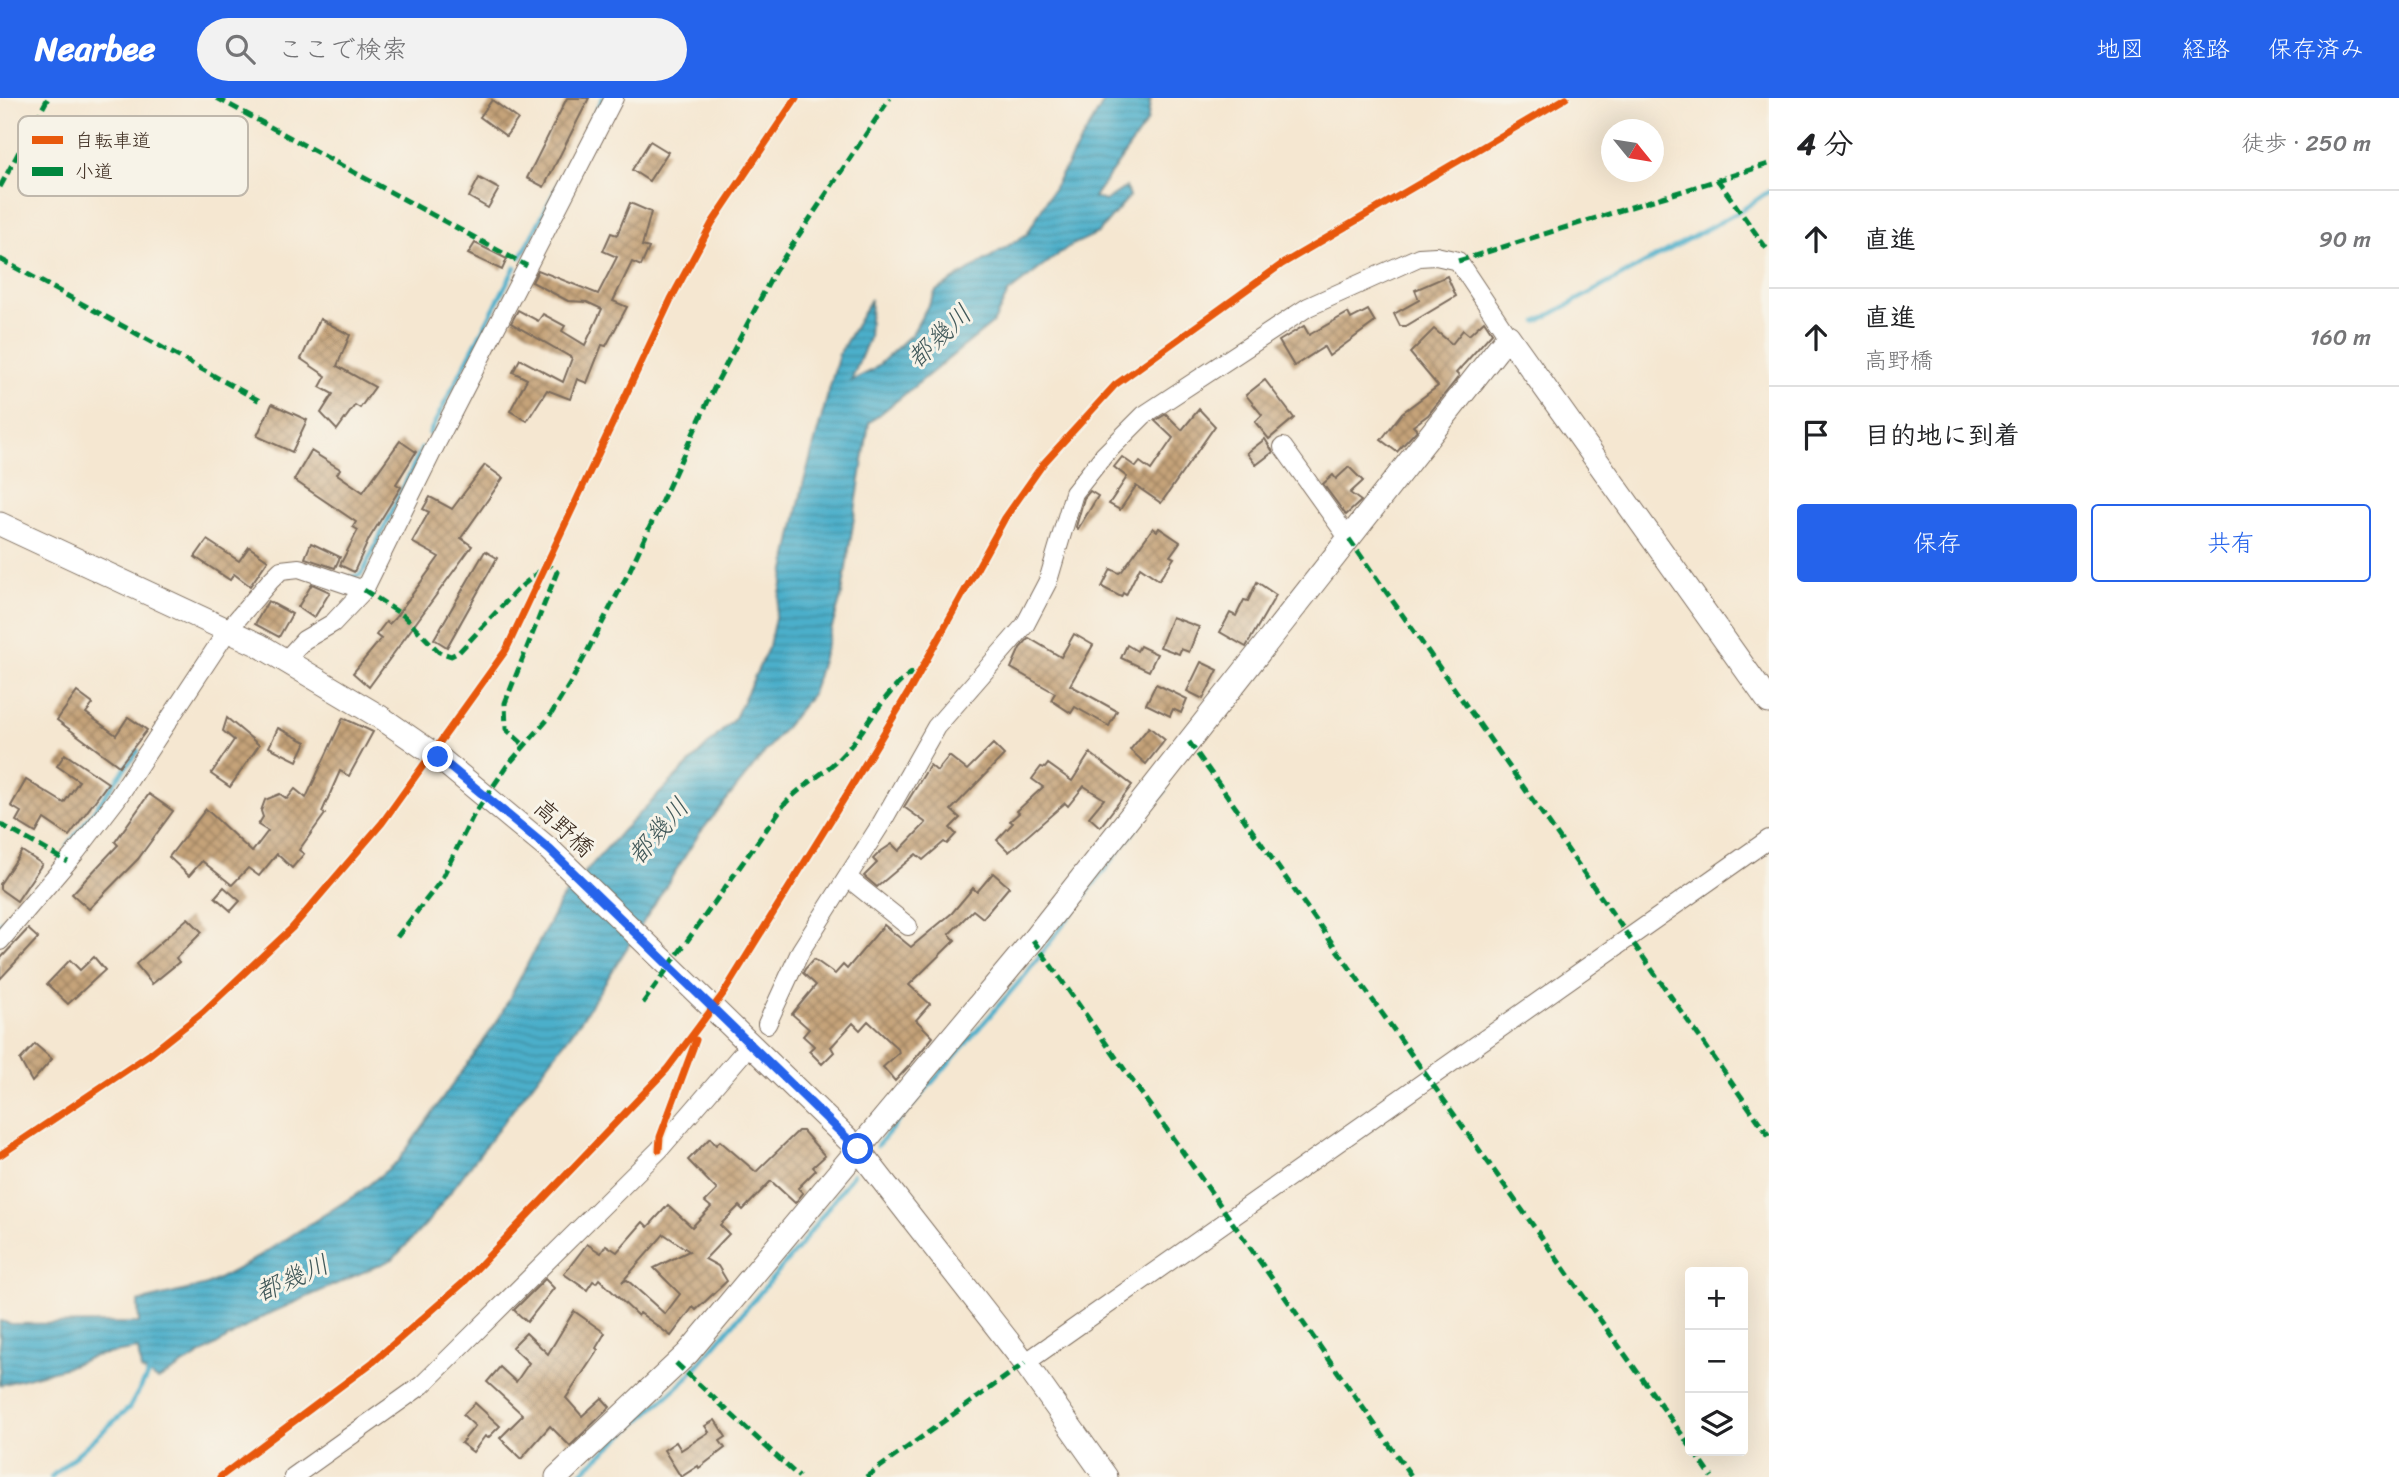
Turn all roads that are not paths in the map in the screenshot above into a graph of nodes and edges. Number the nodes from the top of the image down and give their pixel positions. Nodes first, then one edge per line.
1 (614, 98) edge
2 (1508, 336) junction
3 (1283, 447) dead end
4 (0, 524) edge
5 (1349, 539) junction
6 (364, 590) junction
7 (228, 630) junction
8 (286, 660) junction
9 (1769, 702) edge
10 (1769, 839) edge
11 (848, 878) junction
12 (908, 926) dead end
13 (0, 941) edge
14 (766, 1024) dead end
15 (741, 1055) dead end
16 (858, 1149) junction
17 (1025, 1363) junction
18 (293, 1477) edge
19 (558, 1477) edge
20 (1106, 1477) edge

1 - 6 street
2 - 5 street
2 - 9 street
2 - 11 street
3 - 5 street
4 - 7 street, 高野橋
5 - 16 street
6 - 7 street
6 - 8 street
7 - 8 street, 高野橋
7 - 13 street
8 - 16 street, 高野橋
10 - 17 street
11 - 12 street
11 - 14 street
15 - 18 street
16 - 17 street, 高野橋
16 - 19 street
17 - 20 street, 高野橋

